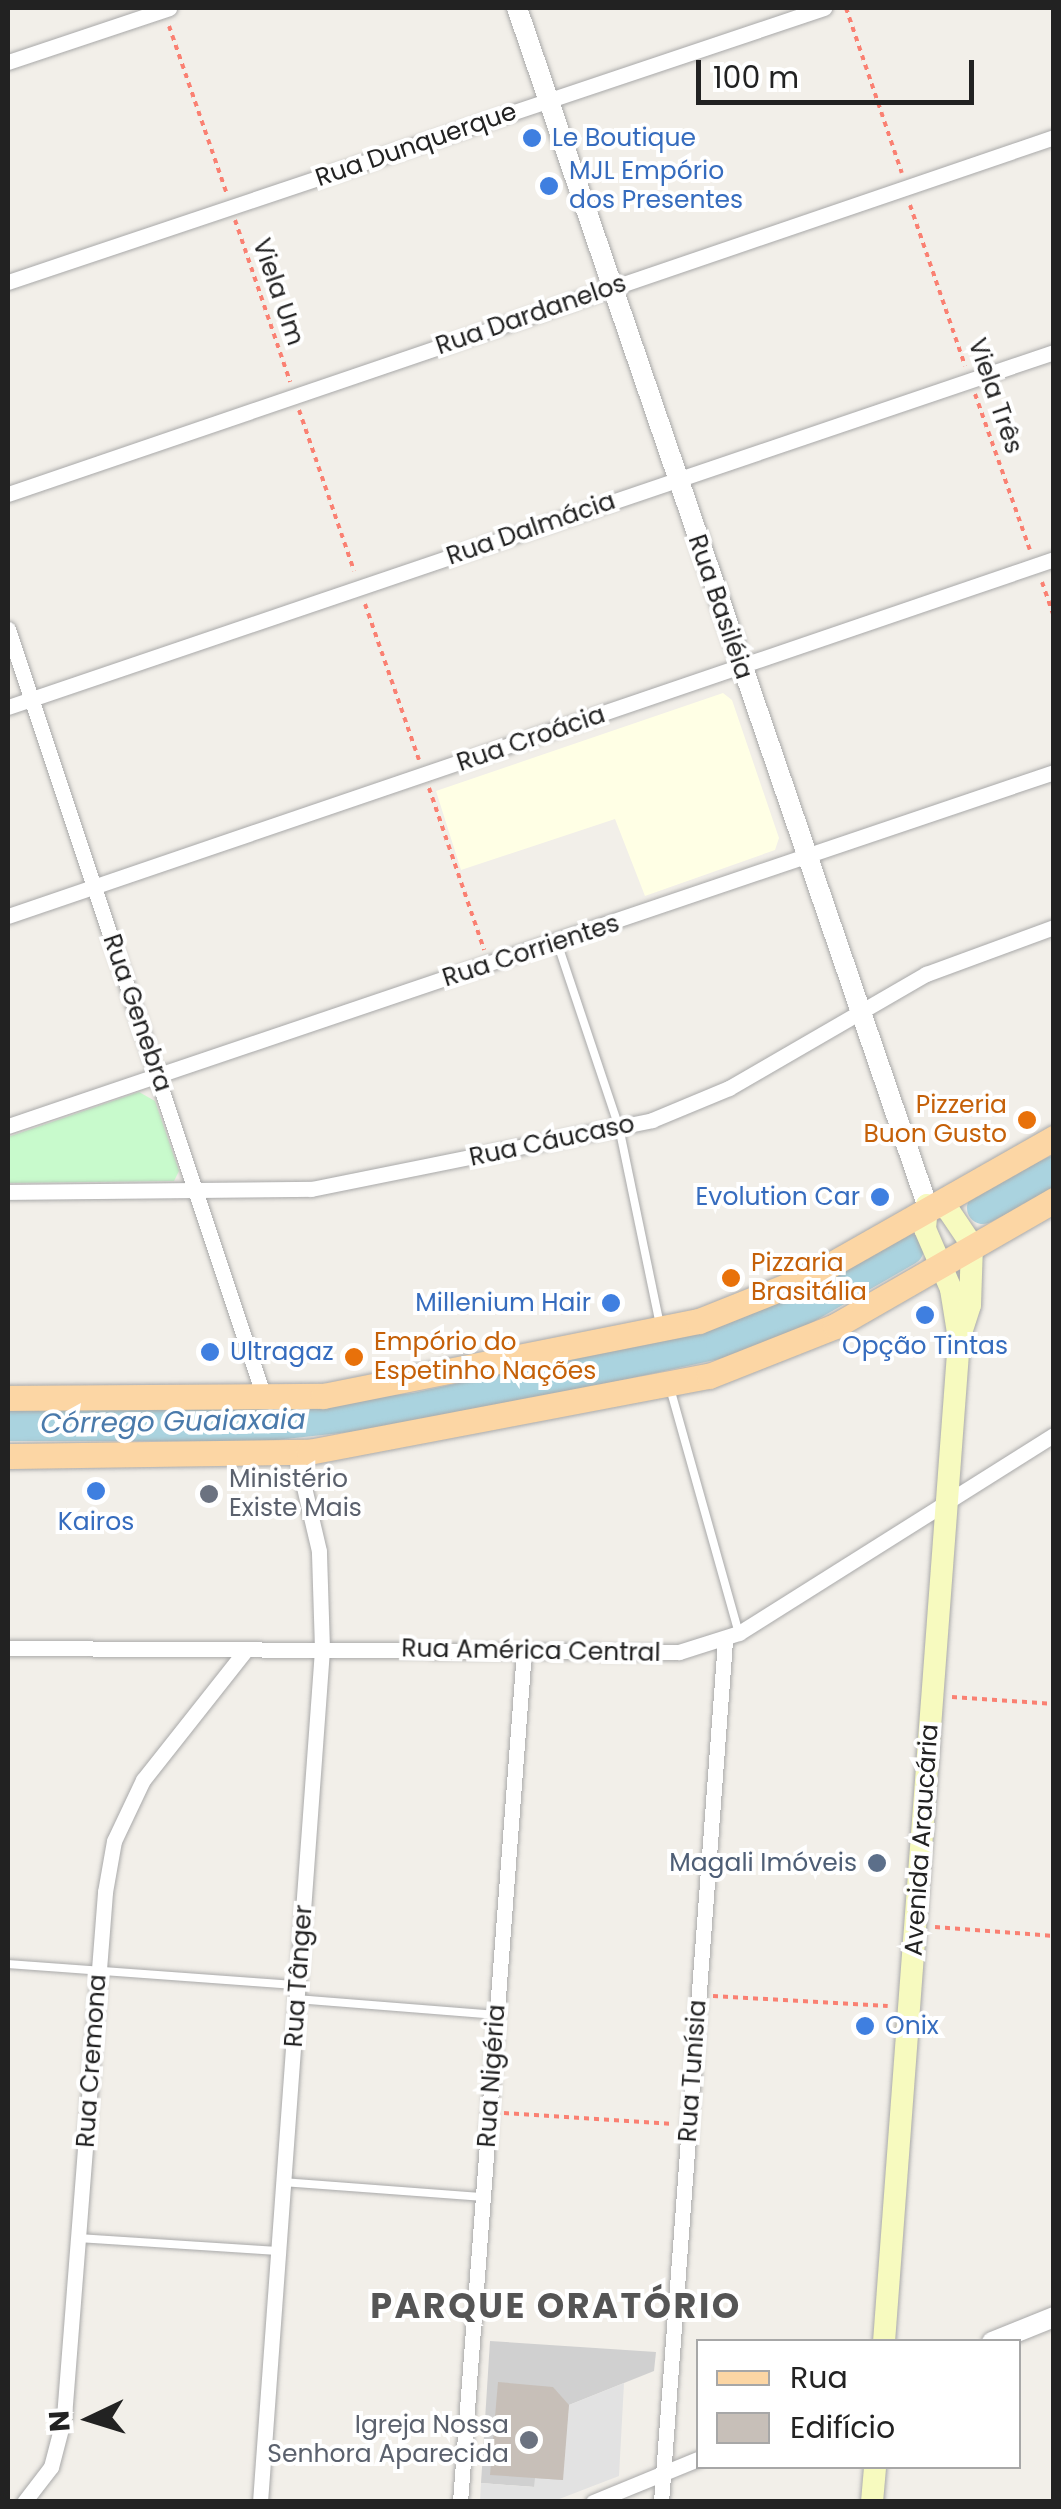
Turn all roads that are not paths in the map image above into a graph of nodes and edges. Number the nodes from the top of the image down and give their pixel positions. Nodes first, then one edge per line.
1 (166, 8) edge
2 (517, 8) edge
3 (824, 8) edge
4 (8, 62) edge
5 (548, 100) junction
6 (1054, 137) edge
7 (8, 282) edge
8 (612, 288) junction
9 (1054, 352) edge
10 (677, 480) junction
11 (8, 494) edge
12 (1054, 559) edge
13 (8, 629) edge
14 (740, 668) junction
15 (31, 698) junction
16 (8, 706) edge
17 (1054, 772) edge
18 (805, 860) junction
19 (94, 887) junction
20 (8, 916) edge
21 (1054, 926) edge
22 (557, 942) junction
23 (856, 1011) junction
24 (158, 1075) junction
25 (8, 1126) edge
26 (619, 1127) junction
27 (1054, 1138) edge
28 (8, 1192) edge
29 (198, 1193) junction
30 (1054, 1200) edge
31 (963, 1230) junction
32 (931, 1236) junction
33 (661, 1330) junction
34 (960, 1339) junction
35 (668, 1384) junction
36 (8, 1398) edge
37 (264, 1398) junction
38 (1054, 1435) edge
39 (296, 1453) junction
40 (8, 1456) edge
41 (947, 1501) junction
42 (732, 1637) junction
43 (8, 1648) edge
44 (322, 1648) junction
45 (245, 1650) junction
46 (524, 1651) junction
47 (8, 1964) edge
48 (98, 1972) junction
49 (298, 1992) junction
50 (496, 2015) junction
51 (283, 2182) junction
52 (483, 2197) junction
53 (78, 2238) junction
54 (278, 2251) junction
55 (1054, 2317) edge
56 (884, 2339) edge
57 (999, 2339) edge
58 (696, 2460) edge
59 (875, 2469) edge
60 (663, 2473) junction
61 (24, 2502) edge
62 (260, 2502) edge
63 (460, 2502) edge
64 (593, 2502) edge
65 (661, 2502) edge
66 (872, 2502) edge

1 - 4 street
2 - 5 street, Rua Basiléia
3 - 5 street, Rua Dunquerque
5 - 7 street, Rua Dunquerque
5 - 8 street, Rua Basiléia
6 - 8 street, Rua Dardanelos
8 - 10 street, Rua Basiléia
8 - 11 street, Rua Dardanelos
9 - 10 street, Rua Dalmácia
10 - 14 street, Rua Basiléia
10 - 15 street, Rua Dalmácia
12 - 14 street, Rua Croácia
13 - 15 street, Rua Genebra
14 - 18 street, Rua Basiléia
14 - 19 street, Rua Croácia
15 - 16 street, Rua Dalmácia
15 - 19 street, Rua Genebra
17 - 18 street, Rua Corrientes
18 - 22 street, Rua Corrientes
18 - 23 street, Rua Basiléia
19 - 20 street, Rua Croácia
19 - 24 street, Rua Genebra
21 - 23 street, Rua Cáucaso
22 - 24 street, Rua Corrientes
22 - 26 lane
23 - 26 street, Rua Cáucaso
23 - 32 street, Rua Basiléia
24 - 25 street, Rua Corrientes
24 - 29 street, Rua Genebra
26 - 29 street, Rua Cáucaso
26 - 33 lane
27 - 32 main road
28 - 29 street, Rua Cáucaso
29 - 37 street, Rua Genebra
30 - 31 main road
31 - 32 main road
31 - 32 main road
31 - 34 main road, Avenida Araucária
32 - 33 main road
32 - 34 main road, Avenida Araucária
32 - 35 main road
33 - 37 main road
34 - 41 main road, Avenida Araucária
35 - 39 main road
35 - 42 lane
36 - 37 main road
38 - 41 street, Rua América Central
39 - 40 main road
39 - 44 street, Rua Tânger
41 - 42 street, Rua América Central
41 - 56 main road, Avenida Araucária
42 - 46 street, Rua América Central
42 - 60 street, Rua Tunísia
43 - 45 street, Rua América Central
44 - 45 street, Rua América Central
44 - 46 street, Rua América Central
44 - 49 street, Rua Tânger
45 - 48 street, Rua Cremona
46 - 50 street, Rua Nigéria
47 - 48 lane
48 - 49 lane
48 - 53 street, Rua Cremona
49 - 50 lane
49 - 51 street, Rua Tânger
50 - 52 street, Rua Nigéria
51 - 52 lane
51 - 54 street, Rua Tânger
52 - 63 street, Rua Nigéria
53 - 54 lane
53 - 61 street, Rua Cremona
54 - 62 street, Rua Tânger
55 - 57 street
58 - 60 street
59 - 66 main road
60 - 64 street
60 - 65 street, Rua Tunísia

